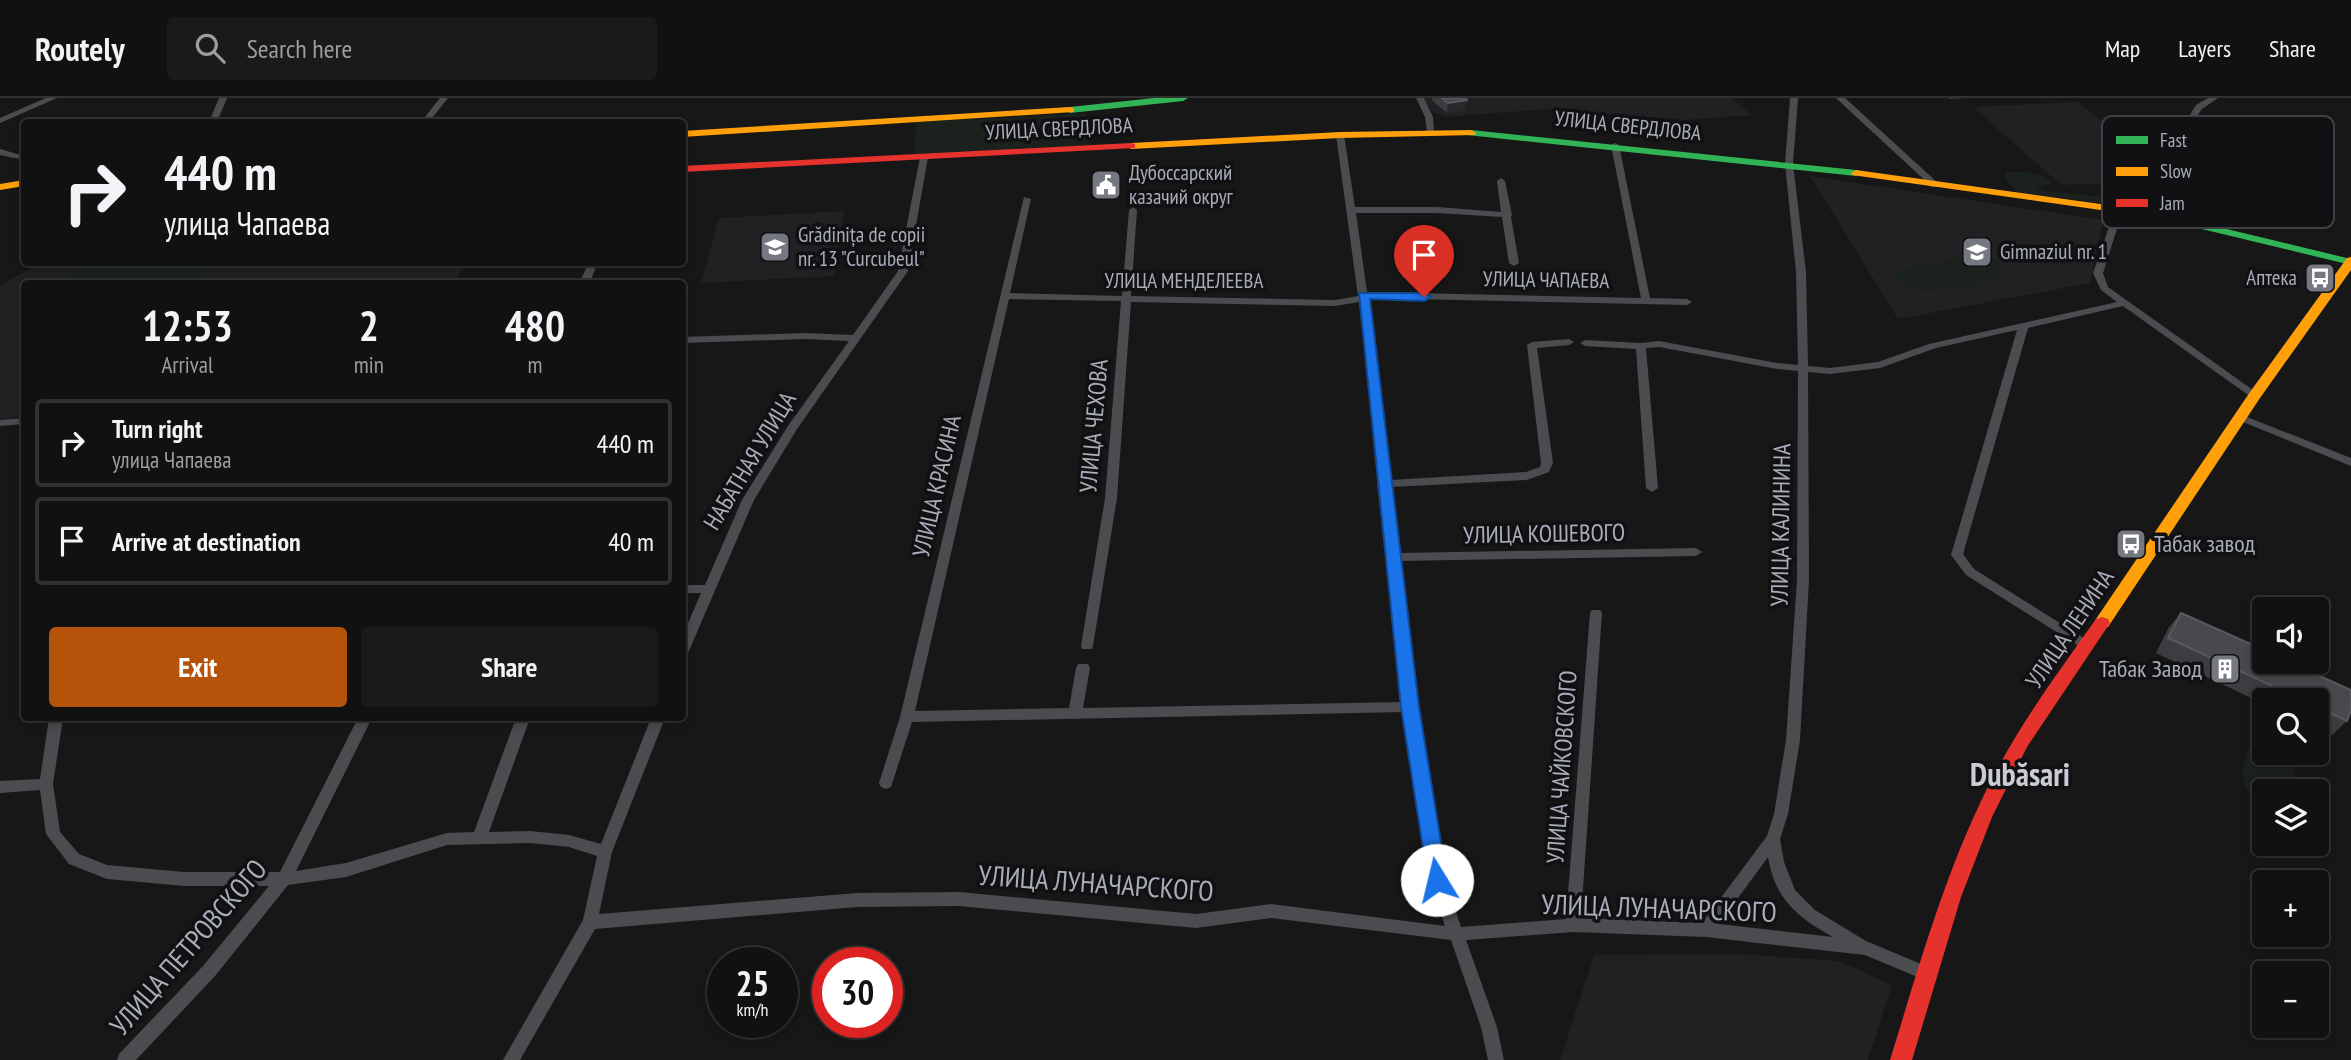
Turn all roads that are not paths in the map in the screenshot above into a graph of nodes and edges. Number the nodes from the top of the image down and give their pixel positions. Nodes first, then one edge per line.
1 (52, 98) edge
2 (223, 98) edge
3 (444, 98) edge
4 (1183, 98) edge
5 (1420, 98) edge
6 (1794, 98) edge
7 (1840, 98) edge
8 (2191, 98) edge
9 (2214, 98) edge
10 (2199, 107) junction
11 (2195, 116) edge
12 (214, 119) edge
13 (427, 119) edge
14 (0, 121) edge
15 (1431, 132) junction
16 (686, 134) edge
17 (1340, 135) junction
18 (1615, 145) junction
19 (0, 152) edge
20 (21, 157) edge
21 (924, 157) junction
22 (1789, 164) junction
23 (686, 169) edge
24 (1501, 181) dead end
25 (21, 184) edge
26 (1935, 185) junction
27 (0, 187) edge
28 (1027, 199) dead end
29 (2102, 208) edge
30 (1133, 210) dead end
31 (1350, 210) junction
32 (1508, 215) junction
33 (2114, 228) edge
34 (2210, 228) edge
35 (1514, 262) dead end
36 (2351, 262) edge
37 (1004, 296) junction
38 (1363, 297) junction
39 (1128, 300) junction
40 (1646, 301) junction
41 (1687, 302) dead end
42 (2125, 303) junction
43 (2023, 328) junction
44 (857, 338) junction
45 (686, 340) edge
46 (1569, 342) dead end
47 (1585, 343) dead end
48 (1641, 346) junction
49 (1803, 369) junction
50 (2255, 395) junction
51 (2242, 418) junction
52 (21, 421) edge
53 (0, 423) edge
54 (2351, 462) edge
55 (1384, 484) junction
56 (1652, 488) dead end
57 (1696, 552) dead end
58 (1392, 556) junction
59 (686, 589) edge
60 (707, 589) junction
61 (1596, 613) dead end
62 (686, 643) edge
63 (2085, 645) junction
64 (1087, 646) dead end
65 (1083, 668) dead end
66 (1410, 707) junction
67 (1076, 714) junction
68 (907, 717) junction
69 (55, 721) edge
70 (364, 721) edge
71 (522, 721) edge
72 (657, 721) edge
73 (886, 783) dead end
74 (46, 784) junction
75 (0, 787) edge
76 (480, 839) junction
77 (1773, 839) junction
78 (605, 852) junction
79 (285, 879) junction
80 (590, 922) junction
81 (1573, 925) junction
82 (1706, 930) junction
83 (1457, 934) junction
84 (1866, 948) junction
85 (1927, 974) junction
86 (124, 1060) edge
87 (511, 1060) edge
88 (1496, 1060) edge
89 (1900, 1060) edge

1 - 14 street
2 - 12 street
3 - 13 street
4 - 16 main road
5 - 15 street
6 - 22 street, УЛИЦА КАЛИНИНА
7 - 26 street
8 - 10 street
9 - 10 street
10 - 11 street
15 - 17 main road, УЛИЦА СВЕРДЛОВА
15 - 18 main road, УЛИЦА СВЕРДЛОВА
17 - 21 main road, УЛИЦА СВЕРДЛОВА
17 - 31 street
18 - 22 main road, УЛИЦА СВЕРДЛОВА
18 - 40 street
19 - 20 street
21 - 23 main road, УЛИЦА СВЕРДЛОВА
21 - 44 street, НАБАТНАЯ УЛИЦА
22 - 26 main road, УЛИЦА СВЕРДЛОВА
22 - 49 street, УЛИЦА КАЛИНИНА
24 - 32 street
25 - 27 main road
26 - 29 main road, УЛИЦА СВЕРДЛОВА
28 - 37 street, УЛИЦА КРАСИНА
30 - 39 street, УЛИЦА ЧЕХОВА
31 - 32 street
31 - 38 street
32 - 35 street
33 - 42 street
34 - 36 main road, УЛИЦА СВЕРДЛОВА
36 - 50 main road, УЛИЦА ЛЕНИНА
37 - 39 street, УЛИЦА МЕНДЕЛЕЕВА
37 - 68 street, УЛИЦА КРАСИНА
38 - 39 street, УЛИЦА МЕНДЕЛЕЕВА
38 - 40 street, УЛИЦА ЧАПАЕВА
38 - 55 street
39 - 64 street, УЛИЦА ЧЕХОВА
40 - 41 street, УЛИЦА ЧАПАЕВА
42 - 43 street
42 - 50 street
43 - 49 street
43 - 63 street
44 - 45 street
44 - 60 street, НАБАТНАЯ УЛИЦА
46 - 55 street
47 - 48 street
48 - 49 street
48 - 56 street
49 - 77 street, УЛИЦА КАЛИНИНА
50 - 51 main road, УЛИЦА ЛЕНИНА
51 - 54 street
51 - 63 main road, УЛИЦА ЛЕНИНА
52 - 53 street
55 - 58 street
57 - 58 street, УЛИЦА КОШЕВОГО
58 - 66 street
59 - 60 street
60 - 62 street, НАБАТНАЯ УЛИЦА
61 - 81 street, УЛИЦА ЧАЙКОВСКОГО
63 - 85 main road, УЛИЦА ЛЕНИНА
65 - 67 street
66 - 67 street
66 - 83 street
67 - 68 street
68 - 73 street, УЛИЦА КРАСИНА
69 - 74 street
70 - 79 street, УЛИЦА ПЕТРОВСКОГО
71 - 76 street
72 - 78 street
74 - 75 street
74 - 79 street
76 - 78 street
76 - 79 street
77 - 82 street, УЛИЦА КАЛИНИНА
77 - 84 street
78 - 80 street
79 - 86 street, УЛИЦА ПЕТРОВСКОГО
80 - 83 street, УЛИЦА ЛУНАЧАРСКОГО
80 - 87 street
81 - 82 street, УЛИЦА ЛУНАЧАРСКОГО
81 - 83 street, УЛИЦА ЛУНАЧАРСКОГО
82 - 84 street, УЛИЦА ЛУНАЧАРСКОГО
83 - 88 street
84 - 85 street, УЛИЦА ЛУНАЧАРСКОГО
85 - 89 main road, УЛИЦА ЛЕНИНА

